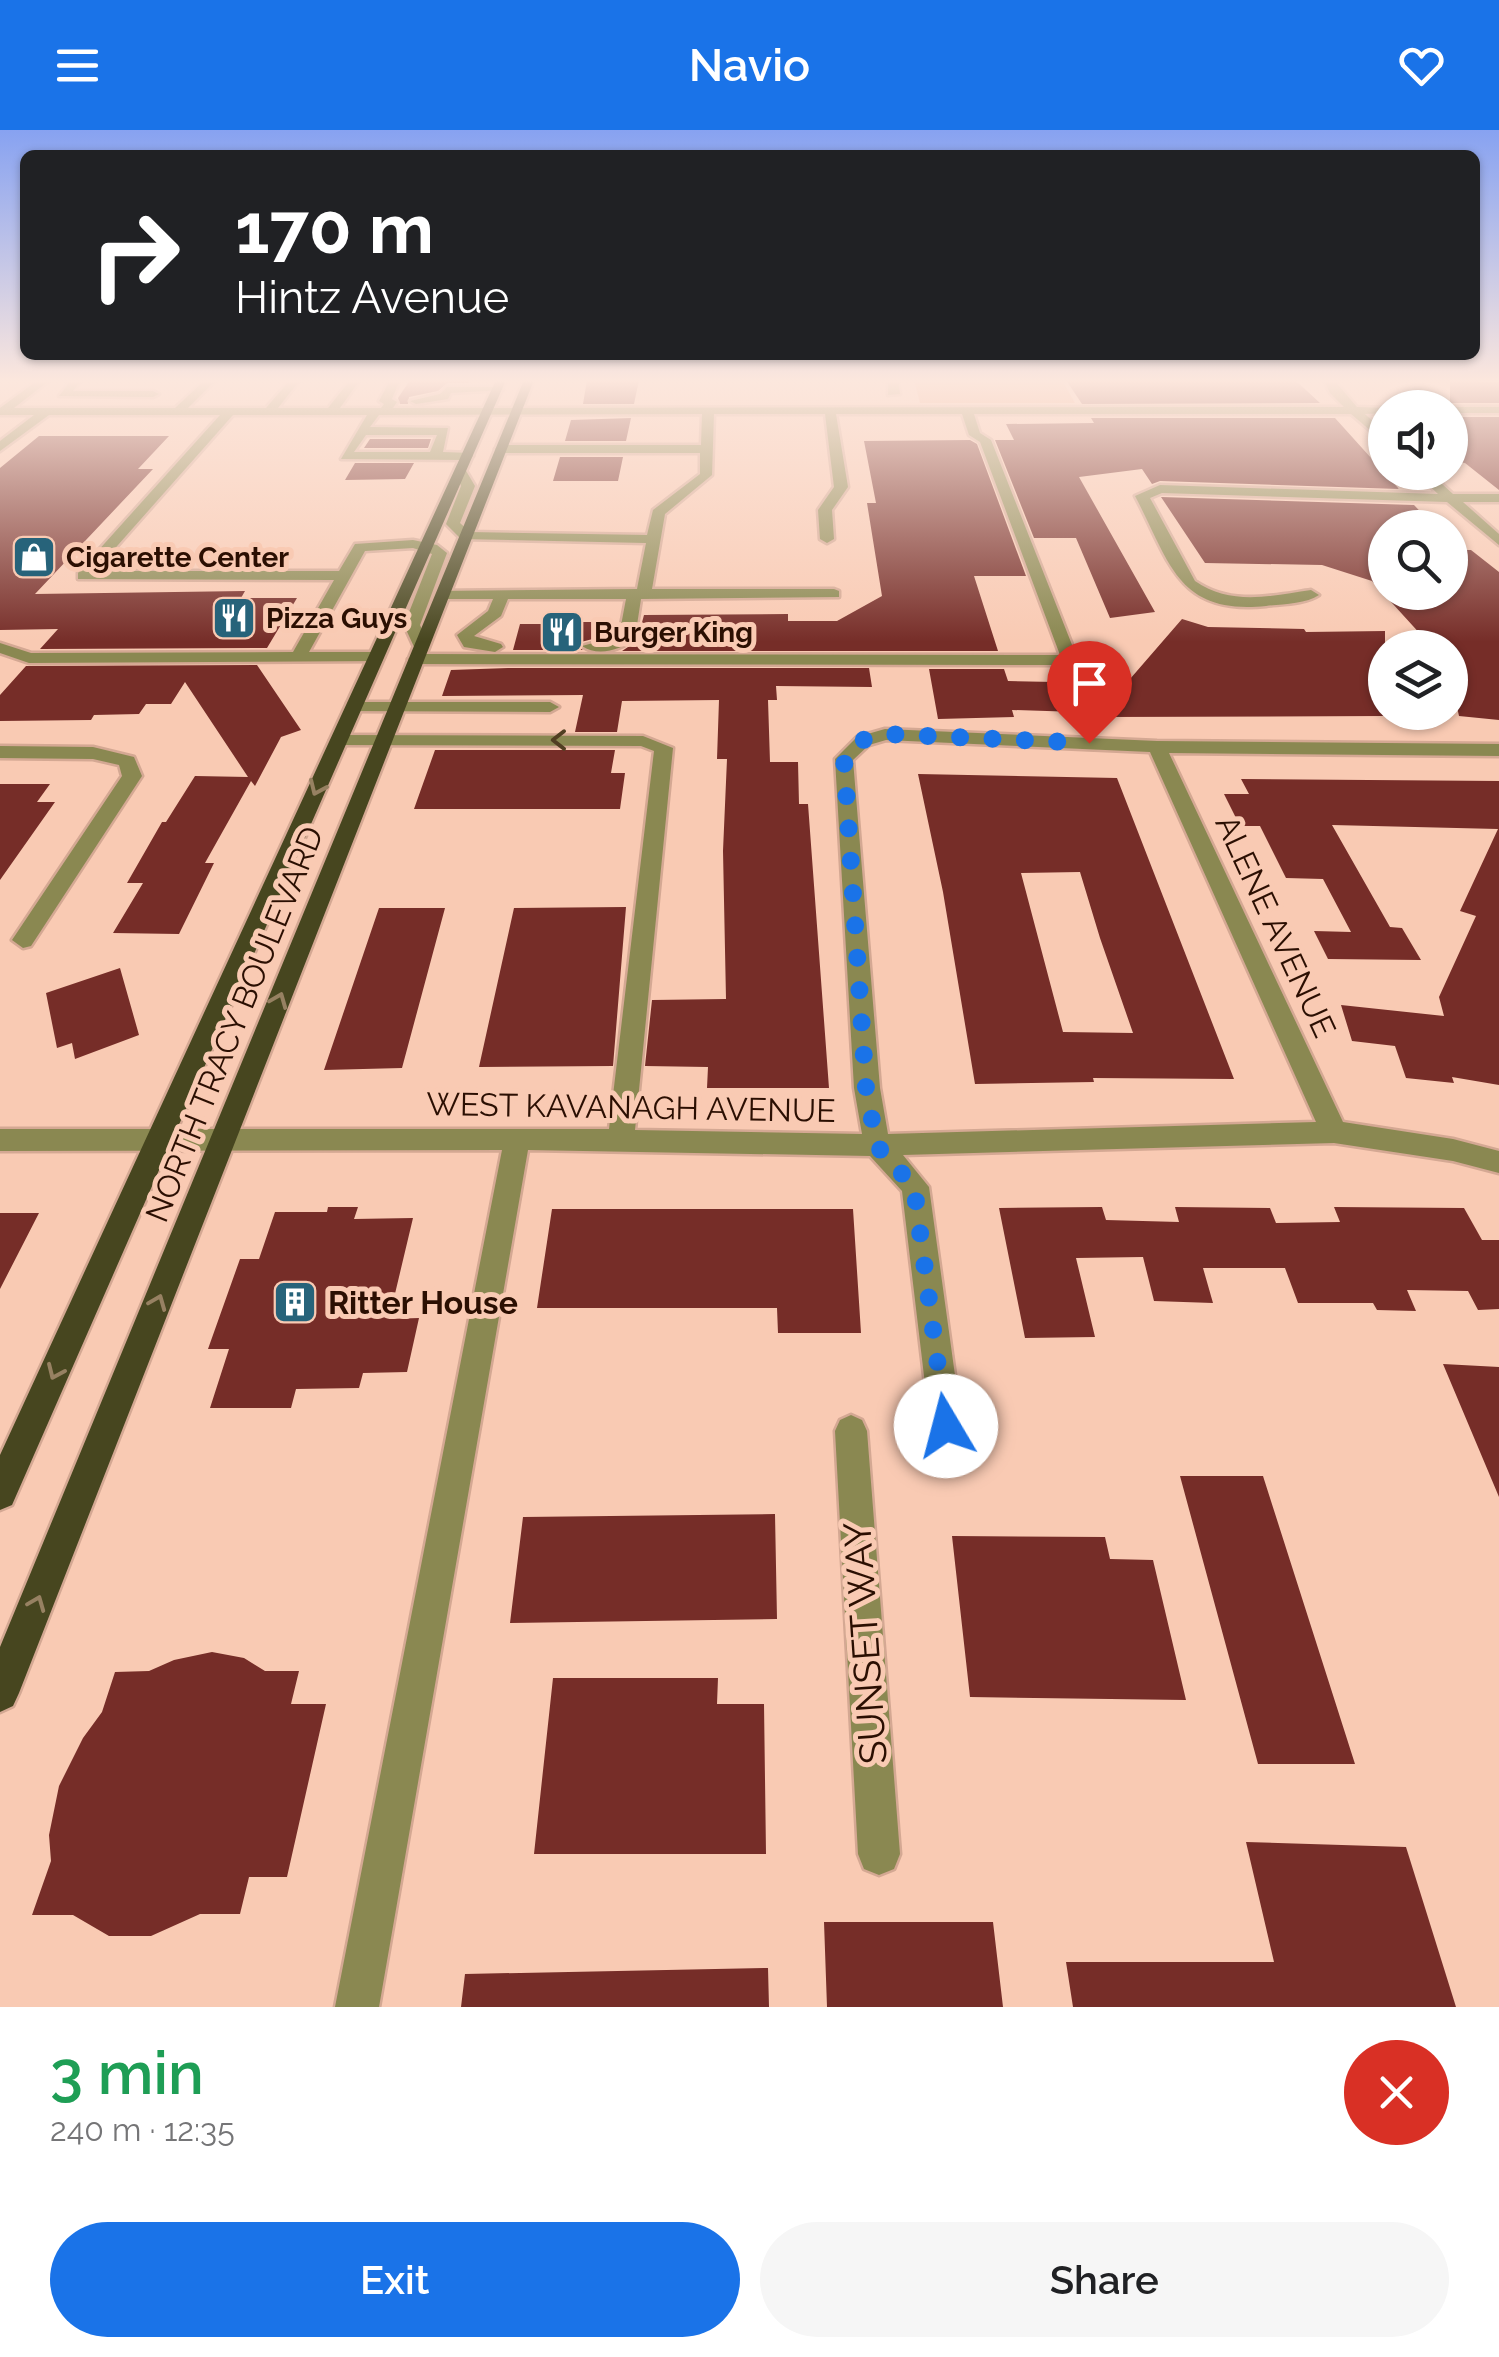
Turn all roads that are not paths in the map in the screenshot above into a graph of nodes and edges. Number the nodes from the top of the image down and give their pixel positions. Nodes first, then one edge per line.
1 (179, 468) edge
2 (461, 468) edge
3 (464, 468) edge
4 (494, 468) edge
5 (706, 468) edge
6 (838, 468) edge
7 (996, 468) edge
8 (1440, 490) edge
9 (1448, 497) junction
10 (1499, 498) edge
11 (466, 536) junction
12 (652, 539) junction
13 (827, 539) dead end
14 (1499, 542) edge
15 (427, 546) junction
16 (344, 574) junction
17 (442, 594) junction
18 (502, 594) junction
19 (639, 594) junction
20 (834, 594) dead end
21 (1312, 595) dead end
22 (0, 648) edge
23 (418, 653) junction
24 (298, 657) junction
25 (376, 657) junction
26 (550, 707) dead end
27 (354, 708) junction
28 (396, 708) junction
29 (339, 740) junction
30 (384, 740) junction
31 (1157, 747) junction
32 (1499, 750) edge
33 (0, 752) edge
34 (23, 940) dead end
35 (1334, 1132) junction
36 (159, 1139) junction
37 (517, 1139) junction
38 (0, 1140) edge
39 (223, 1140) junction
40 (620, 1142) junction
41 (877, 1146) junction
42 (1499, 1162) edge
43 (946, 1426) dead end
44 (851, 1431) dead end
45 (0, 1493) edge
46 (0, 1693) edge
47 (879, 1854) dead end
48 (358, 2007) edge

1 - 16 street
2 - 15 main road, NORTH TRACY BOULEVARD
3 - 11 street
4 - 11 main road, NORTH TRACY BOULEVARD
5 - 12 street
6 - 13 street
7 - 23 street
8 - 9 street
9 - 10 street
9 - 14 street
9 - 21 street
11 - 12 street
11 - 17 main road, NORTH TRACY BOULEVARD
12 - 19 street
15 - 16 street
15 - 23 street
15 - 25 main road, NORTH TRACY BOULEVARD
16 - 24 street
17 - 18 street
17 - 23 main road, NORTH TRACY BOULEVARD
18 - 19 street
18 - 19 street
19 - 20 street
22 - 24 street
23 - 28 main road, NORTH TRACY BOULEVARD
24 - 25 street
25 - 27 main road, NORTH TRACY BOULEVARD
26 - 28 street
27 - 28 street
27 - 29 main road, NORTH TRACY BOULEVARD
28 - 30 main road, NORTH TRACY BOULEVARD
29 - 30 street
29 -> 36 main road, NORTH TRACY BOULEVARD
39 -> 30 main road, NORTH TRACY BOULEVARD
40 -> 30 street
31 - 32 street
31 - 35 street, ALENE AVENUE
31 - 41 street
33 - 34 street
35 - 41 street, WEST KAVANAGH AVENUE
35 - 42 street, WEST KAVANAGH AVENUE
36 - 38 street, WEST KAVANAGH AVENUE
36 - 39 street, WEST KAVANAGH AVENUE
36 -> 45 main road, NORTH TRACY BOULEVARD
37 - 39 street, WEST KAVANAGH AVENUE
37 - 40 street, WEST KAVANAGH AVENUE
37 - 48 street
46 -> 39 main road, NORTH TRACY BOULEVARD
40 - 41 street, WEST KAVANAGH AVENUE
41 - 43 street
44 - 47 street, SUNSET WAY

